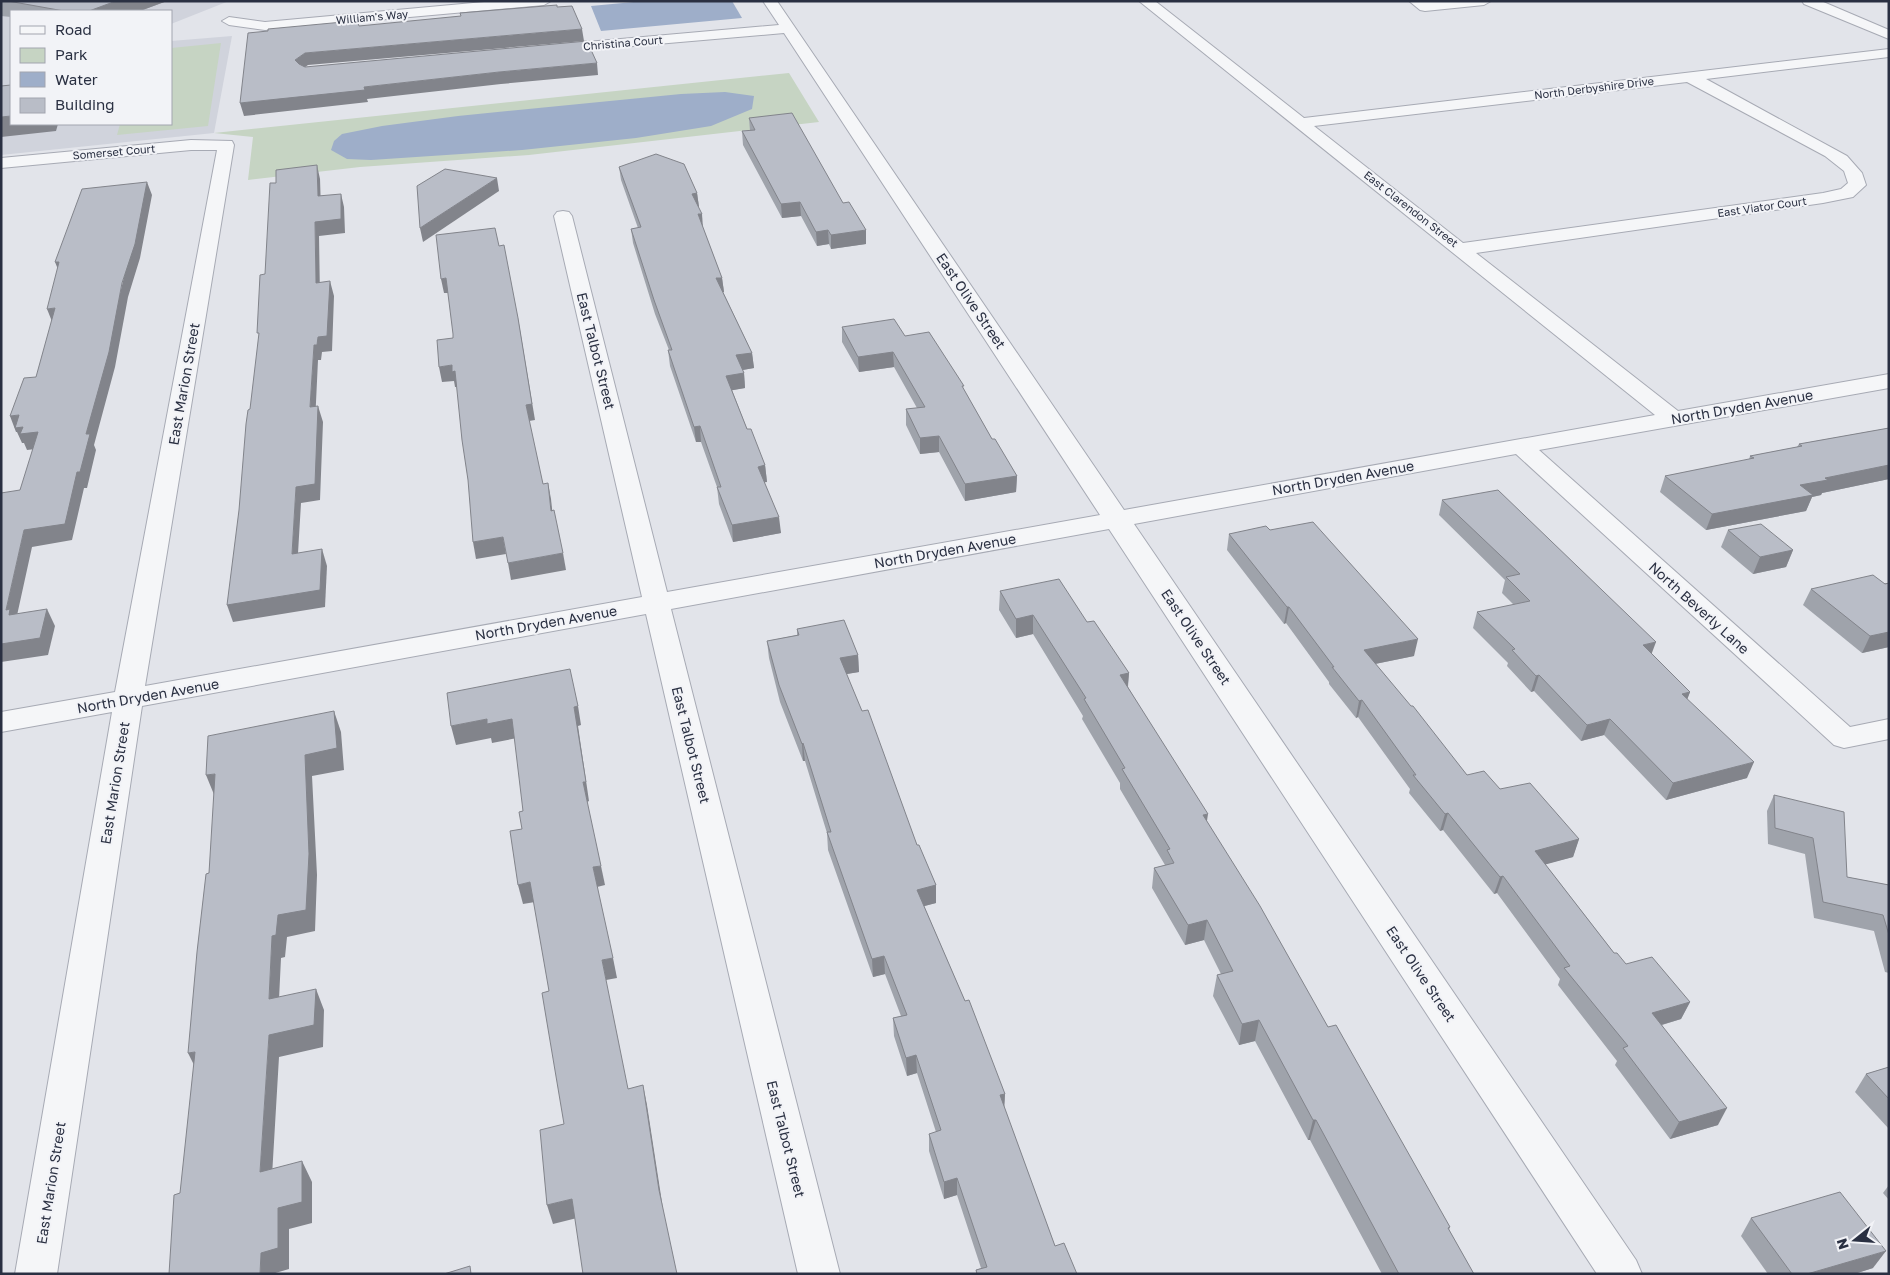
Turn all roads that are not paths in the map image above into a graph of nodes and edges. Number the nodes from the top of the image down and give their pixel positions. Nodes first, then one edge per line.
1 (544, 1) edge
2 (770, 1) edge
3 (1146, 1) edge
4 (1416, 1) edge
5 (1484, 1) edge
6 (1809, 1) edge
7 (229, 20) dead end
8 (788, 28) junction
9 (1889, 35) edge
10 (536, 51) edge
11 (1889, 53) edge
12 (1690, 77) junction
13 (1300, 123) junction
14 (226, 145) joint
15 (1, 163) edge
16 (563, 216) dead end
17 (1461, 249) junction
18 (1889, 381) edge
19 (1674, 419) junction
20 (1521, 446) junction
21 (1117, 520) junction
22 (657, 603) junction
23 (128, 700) junction
24 (1, 722) edge
25 (1889, 728) edge
26 (36, 1274) edge
27 (819, 1274) edge
28 (1622, 1274) edge

1 - 7 street, William's Way
2 - 8 street, East Olive Street
3 - 13 street, East Clarendon Street
4 - 5 street
6 - 9 street
8 - 10 street, Christina Court
8 - 21 street, East Olive Street
11 - 12 street, North Derbyshire Drive
12 - 13 street, North Derbyshire Drive
12 - 17 street, East Viator Court
13 - 17 street, East Clarendon Street
14 - 15 street, Somerset Court
14 - 23 street, East Marion Street
16 - 22 street, East Talbot Street
17 - 19 street, East Clarendon Street
18 - 19 street, North Dryden Avenue
19 - 20 street, North Dryden Avenue
20 - 21 street, North Dryden Avenue
20 - 25 street, North Beverly Lane
21 - 22 street, North Dryden Avenue
21 - 28 street, East Olive Street
22 - 23 street, North Dryden Avenue
22 - 27 street, East Talbot Street
23 - 24 street, North Dryden Avenue
23 - 26 street, East Marion Street

